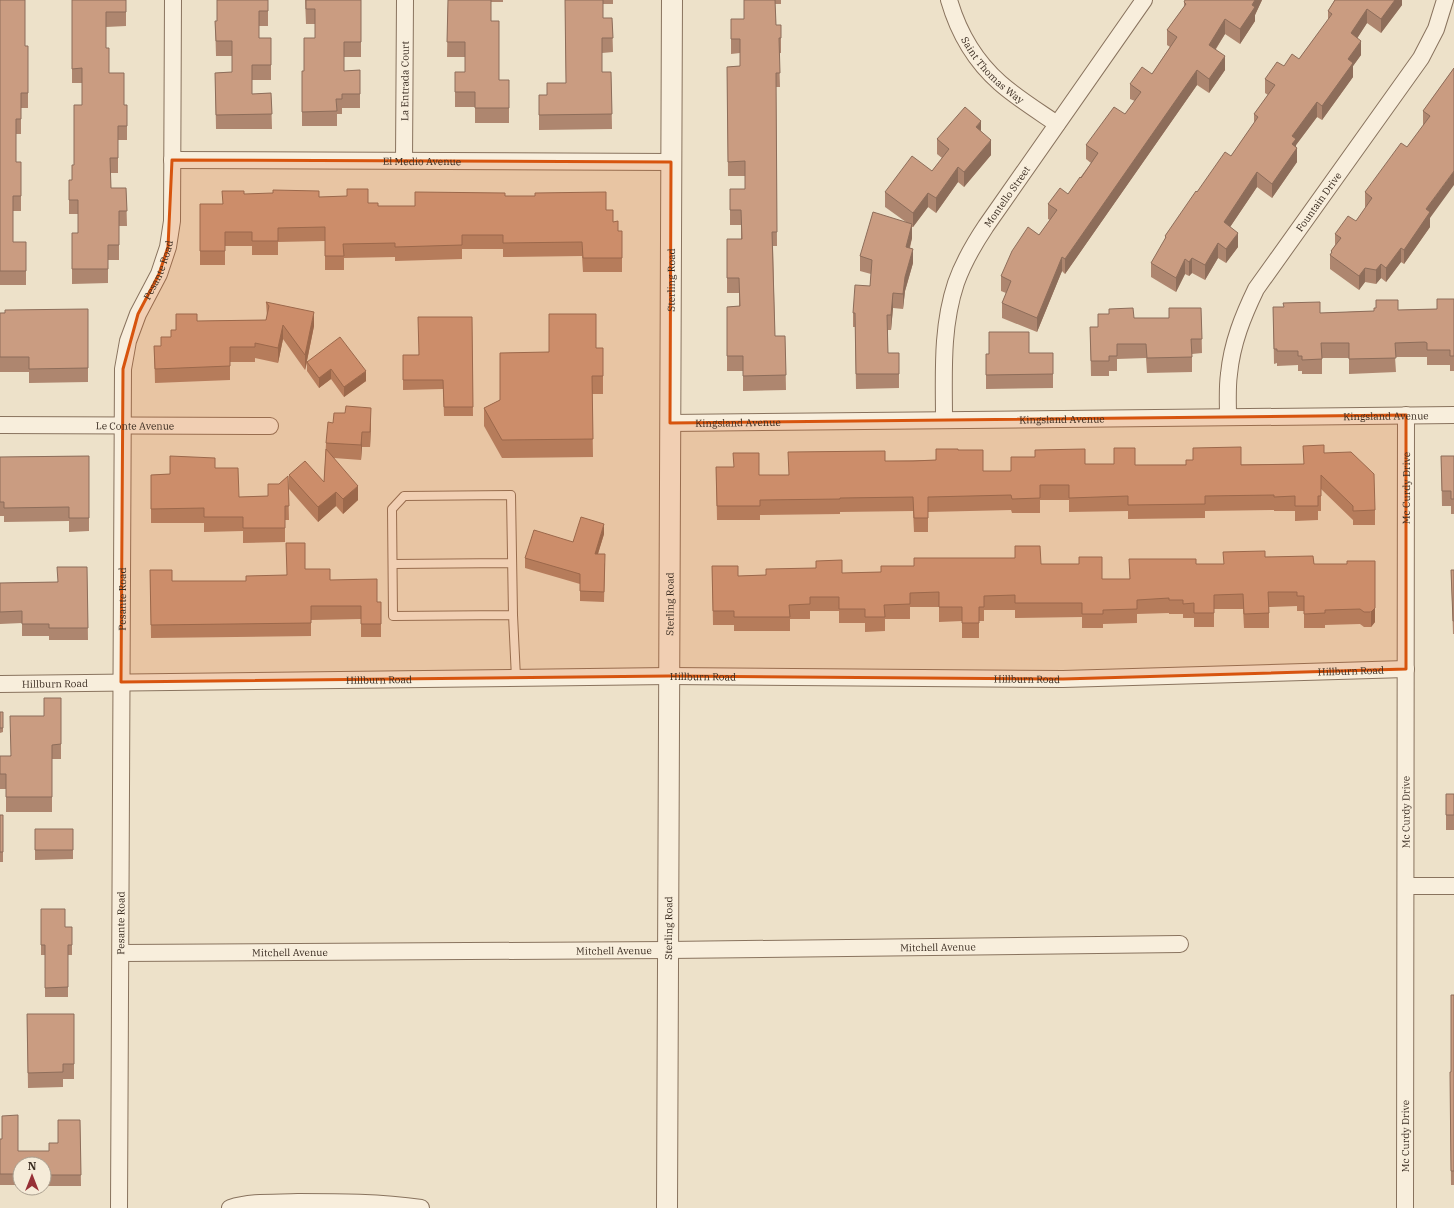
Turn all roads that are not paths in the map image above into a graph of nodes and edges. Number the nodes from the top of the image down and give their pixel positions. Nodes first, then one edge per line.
1 (173, 0) edge
2 (405, 0) edge
3 (672, 0) edge
4 (949, 0) edge
5 (1144, 0) edge
6 (1445, 0) edge
7 (1057, 124) junction
8 (172, 160) junction
9 (404, 161) junction
10 (671, 162) junction
11 (1406, 415) junction
12 (1454, 415) edge
13 (1228, 417) junction
14 (944, 420) junction
15 (670, 423) junction
16 (0, 425) edge
17 (122, 425) junction
18 (270, 426) dead end
19 (512, 563) junction
20 (393, 564) junction
21 (513, 615) junction
22 (1406, 669) junction
23 (669, 676) junction
24 (516, 678) junction
25 (121, 682) junction
26 (0, 684) edge
27 (1406, 886) junction
28 (1454, 886) edge
29 (1180, 944) dead end
30 (668, 950) junction
31 (121, 953) junction
32 (119, 1208) edge
33 (230, 1208) edge
34 (421, 1208) edge
35 (667, 1208) edge
36 (1405, 1208) edge

1 - 8 street, Pesante Road
2 - 9 street, La Entrada Court
3 - 10 street, Sterling Road
4 - 7 street, Saint Thomas Way
5 - 7 street, Montello Street
6 - 13 street, Fountain Drive
7 - 14 street, Montello Street
8 - 9 street, El Medio Avenue
8 - 17 street, Pesante Road
9 - 10 street, El Medio Avenue
10 - 15 street, Sterling Road
11 - 12 street, Kingsland Avenue
11 - 13 street, Kingsland Avenue
11 - 22 street, Mc Curdy Drive
13 - 14 street, Kingsland Avenue
14 - 15 street, Kingsland Avenue
15 - 23 street, Sterling Road
16 - 17 street, Le Conte Avenue
17 - 18 street, Le Conte Avenue
17 - 25 street, Pesante Road
19 - 20 lane
19 - 20 lane
19 - 21 lane
20 - 21 lane
21 - 24 lane
22 - 23 street, Hillburn Road
22 - 27 street, Mc Curdy Drive
23 - 24 street, Hillburn Road
23 - 30 street, Sterling Road
24 - 25 street, Hillburn Road
25 - 26 street, Hillburn Road
25 - 31 street, Pesante Road
27 - 28 street
27 - 36 street, Mc Curdy Drive
29 - 30 street, Mitchell Avenue
30 - 31 street, Mitchell Avenue
30 - 35 street, Sterling Road
31 - 32 street, Pesante Road
33 - 34 street

